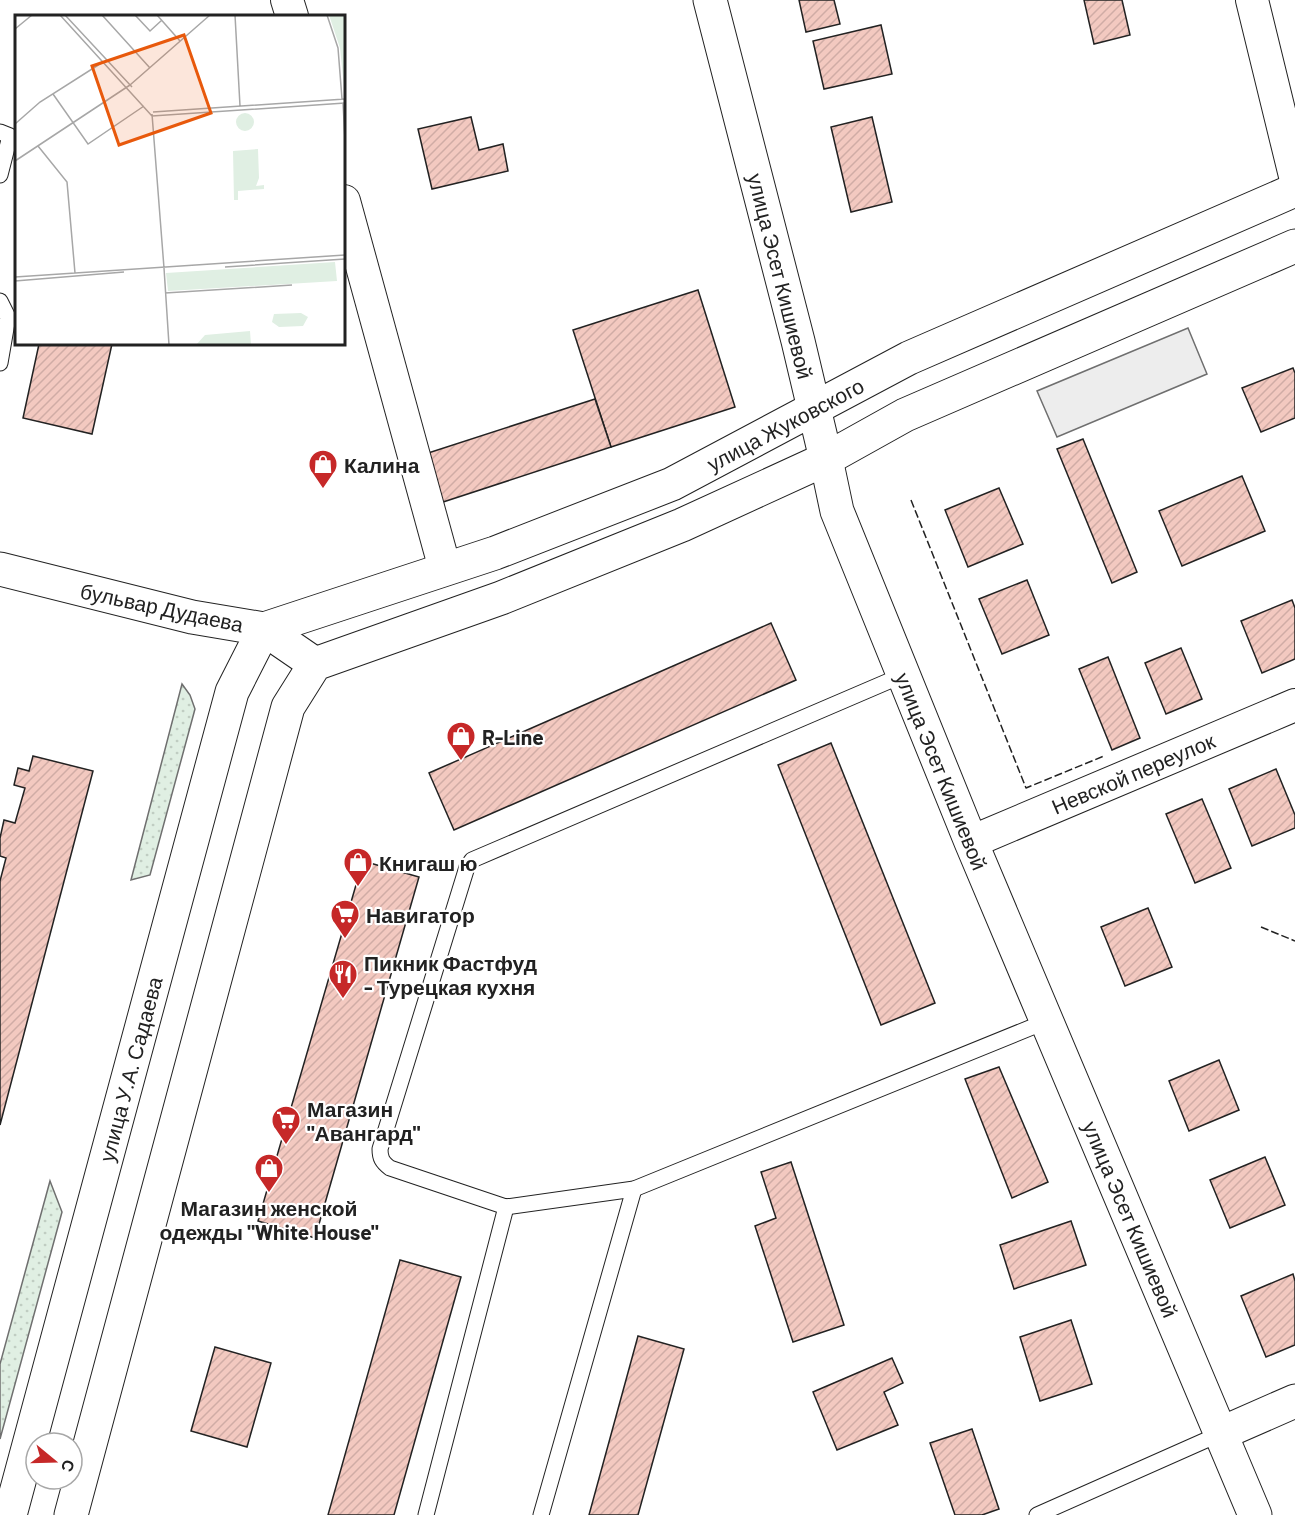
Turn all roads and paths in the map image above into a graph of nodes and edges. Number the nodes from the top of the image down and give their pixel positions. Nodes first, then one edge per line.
1 (287, 0) edge
2 (710, 0) edge
3 (1252, 0) edge
4 (292, 15) edge
5 (0, 132) edge
6 (0, 175) edge
7 (1295, 176) edge
8 (1295, 190) edge
9 (345, 205) edge
10 (1295, 246) edge
11 (0, 301) edge
12 (2, 344) edge
13 (0, 363) edge
14 (814, 408) junction
15 (826, 459) junction
16 (0, 569) edge
17 (445, 569) junction
18 (264, 629) junction
19 (315, 664) junction
20 (903, 675) junction
21 (1295, 705) edge
22 (971, 842) junction
23 (1047, 1021) junction
24 (634, 1189) junction
25 (506, 1207) junction
26 (1295, 1401) edge
27 (1222, 1433) junction
28 (10, 1515) edge
29 (71, 1515) edge
30 (426, 1515) edge
31 (541, 1515) edge
32 (1037, 1515) edge
33 (1255, 1515) edge

1 - 4 street
2 - 14 main road, улица Эсет Кишиевой
3 - 7 street
5 - 6 lane
8 - 14 main road, улица Жуковского
9 - 17 street
10 - 15 main road
11 - 12 lane
12 - 13 lane
14 - 15 main road, улица Эсет Кишиевой
14 - 17 main road, улица Жуковского
15 - 19 main road
15 - 20 main road, улица Эсет Кишиевой
16 - 18 main road, бульвар Дудаева
17 - 18 main road, улица Жуковского
18 - 19 main road, бульвар Дудаева
18 - 28 main road, улица У.А. Садаева
19 - 29 main road
20 - 22 main road, улица Эсет Кишиевой
20 - 25 lane
21 - 22 street, Невской переулок
22 - 23 main road, улица Эсет Кишиевой
23 - 24 lane
23 - 27 main road, улица Эсет Кишиевой
24 - 25 lane
24 - 31 lane
25 - 30 lane
26 - 27 main road
27 - 32 lane
27 - 33 main road, улица Эсет Кишиевой

